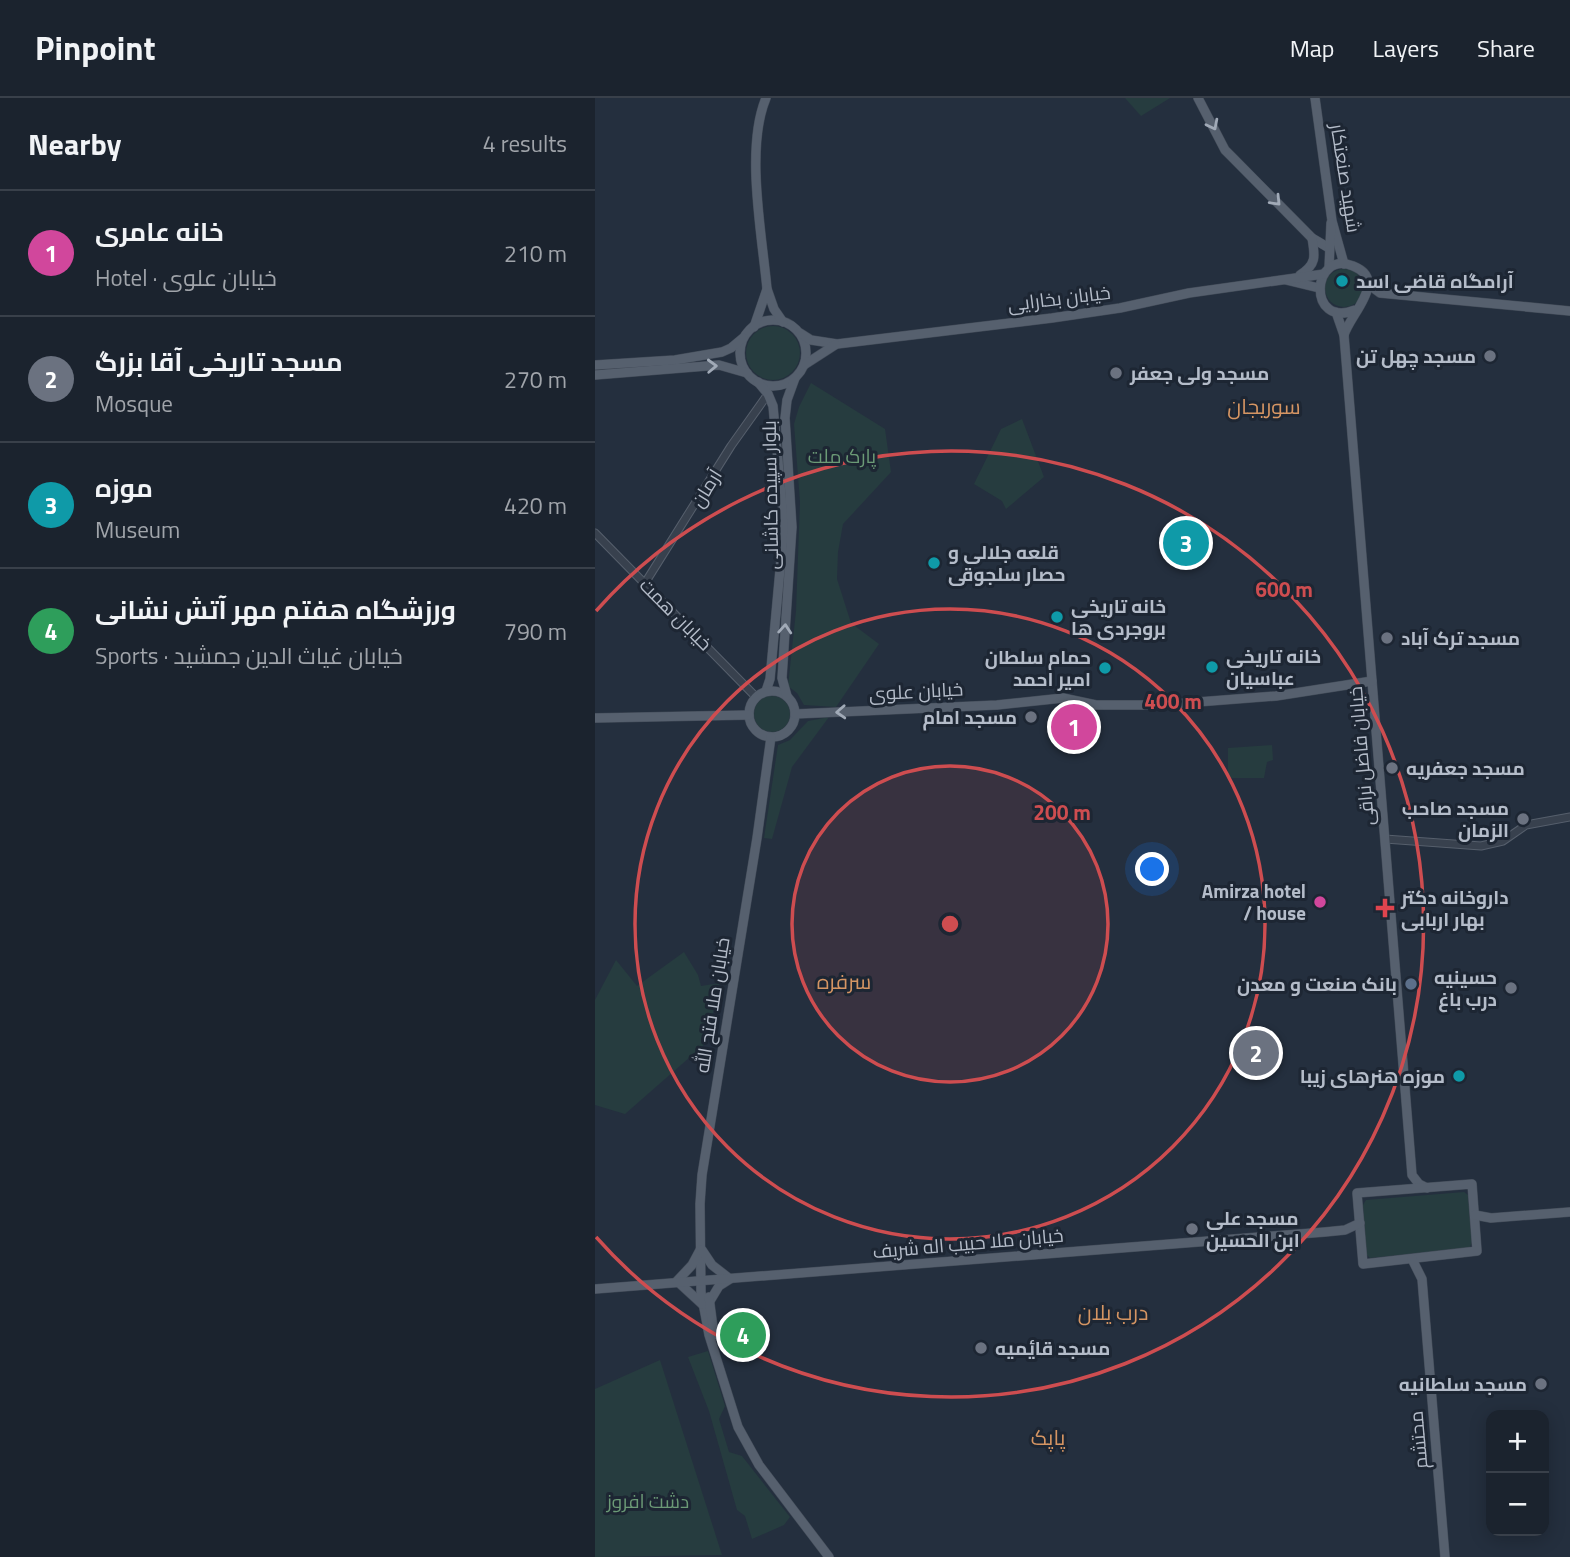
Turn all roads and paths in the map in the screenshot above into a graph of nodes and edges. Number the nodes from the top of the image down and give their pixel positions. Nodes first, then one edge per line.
1 (765, 98) edge
2 (1198, 98) edge
3 (1315, 98) edge
4 (1332, 221) junction
5 (1312, 238) junction
6 (1329, 248) junction
7 (1344, 264) junction
8 (1327, 271) junction
9 (1299, 276) junction
10 (1285, 280) junction
11 (1368, 284) junction
12 (1319, 288) junction
13 (767, 289) junction
14 (1381, 293) junction
15 (1365, 300) junction
16 (1355, 310) junction
17 (1570, 311) edge
18 (1336, 312) junction
19 (783, 322) junction
20 (754, 327) junction
21 (800, 333) junction
22 (1344, 335) junction
23 (744, 337) junction
24 (837, 344) junction
25 (595, 365) edge
26 (804, 365) junction
27 (747, 373) junction
28 (595, 374) edge
29 (795, 378) junction
30 (758, 383) junction
31 (768, 394) junction
32 (787, 400) junction
33 (773, 406) junction
34 (595, 533) edge
35 (645, 583) junction
36 (1372, 681) junction
37 (766, 691) junction
38 (787, 696) junction
39 (755, 697) junction
40 (795, 714) junction
41 (749, 715) junction
42 (595, 718) edge
43 (771, 737) junction
44 (1570, 817) edge
45 (1385, 839) junction
46 (1412, 1175) junction
47 (1427, 1188) junction
48 (1402, 1190) junction
49 (1570, 1212) edge
50 (1475, 1215) junction
51 (1491, 1218) junction
52 (1360, 1223) junction
53 (1476, 1228) junction
54 (1345, 1230) junction
55 (1360, 1234) junction
56 (701, 1248) junction
57 (1429, 1258) junction
58 (1412, 1259) junction
59 (1422, 1278) junction
60 (702, 1279) junction
61 (730, 1279) junction
62 (677, 1281) junction
63 (595, 1289) edge
64 (706, 1303) junction
65 (829, 1557) edge
66 (1445, 1557) edge

1 - 13 main road
2 -> 5 main road
3 - 4 main road, شهید صنعتکار
4 - 6 main road
4 - 7 main road, شهید صنعتکار
5 - 6 main road
5 - 9 main road
6 - 8 main road
7 - 8 main road
7 - 11 main road
8 - 9 main road, خیابان بخارایی
8 - 12 main road
9 - 10 main road, خیابان بخارایی
10 - 12 main road, خیابان بخارایی
10 - 24 main road, خیابان بخارایی
11 - 14 main road
11 - 15 main road
12 - 18 main road
13 - 19 main road
13 - 20 main road
14 - 15 main road
14 - 17 main road
15 - 16 main road
16 - 18 main road
16 - 22 main road
18 - 22 main road
19 - 20 main road
19 - 21 main road
20 - 23 main road
21 - 24 main road, خیابان بخارایی
21 - 26 main road
22 - 36 main road, خیابان فاضل نراقی
23 - 25 main road
23 - 27 main road
24 - 26 main road, خیابان بخارایی
26 - 29 main road
28 -> 27 main road
27 - 30 main road
29 - 30 main road
29 - 32 main road, بلوار سپیده کاشانی
30 - 31 main road, بلوار سپیده کاشانی
31 - 33 main road, بلوار سپیده کاشانی
31 - 35 street, آرمان
32 - 33 main road
38 -> 32 main road, بلوار سپیده کاشانی
33 - 37 main road, بلوار سپیده کاشانی
34 - 35 street, خیابان همت
35 - 39 street, خیابان همت
36 -> 40 main road, خیابان علوی
36 - 45 main road, خیابان فاضل نراقی
37 - 38 main road
37 - 39 main road
38 - 40 main road
39 - 41 main road
40 - 43 main road
41 - 42 main road
41 - 43 main road
43 - 56 main road, خیابان ملا فتح الله
44 - 45 street
45 - 46 main road, خیابان فاضل نراقی
46 - 47 main road
46 - 48 main road
47 - 48 main road
47 - 50 main road
48 - 52 main road
49 - 51 main road
50 - 51 main road
50 - 53 main road
51 - 53 main road
52 - 54 main road, خیابان ملا حبیب اله شریف
52 - 55 main road
53 - 57 main road
54 - 55 main road, خیابان ملا حبیب اله شریف
54 - 61 main road, خیابان ملا حبیب اله شریف
55 - 58 main road
56 - 60 main road, خیابان ملا فتح الله
56 - 61 main road
56 - 62 main road
57 - 58 main road
57 - 59 main road, محتشم
58 - 59 main road, محتشم
59 - 66 main road, محتشم
60 - 61 main road, خیابان ملا حبیب اله شریف
60 - 62 main road, خیابان ملا حبیب اله شریف
60 - 64 main road, خیابان ملا فتح الله
61 - 64 main road
62 - 63 main road, خیابان ملا حبیب اله شریف
62 - 64 main road
64 - 65 main road, خیابان ملا فتح الله

